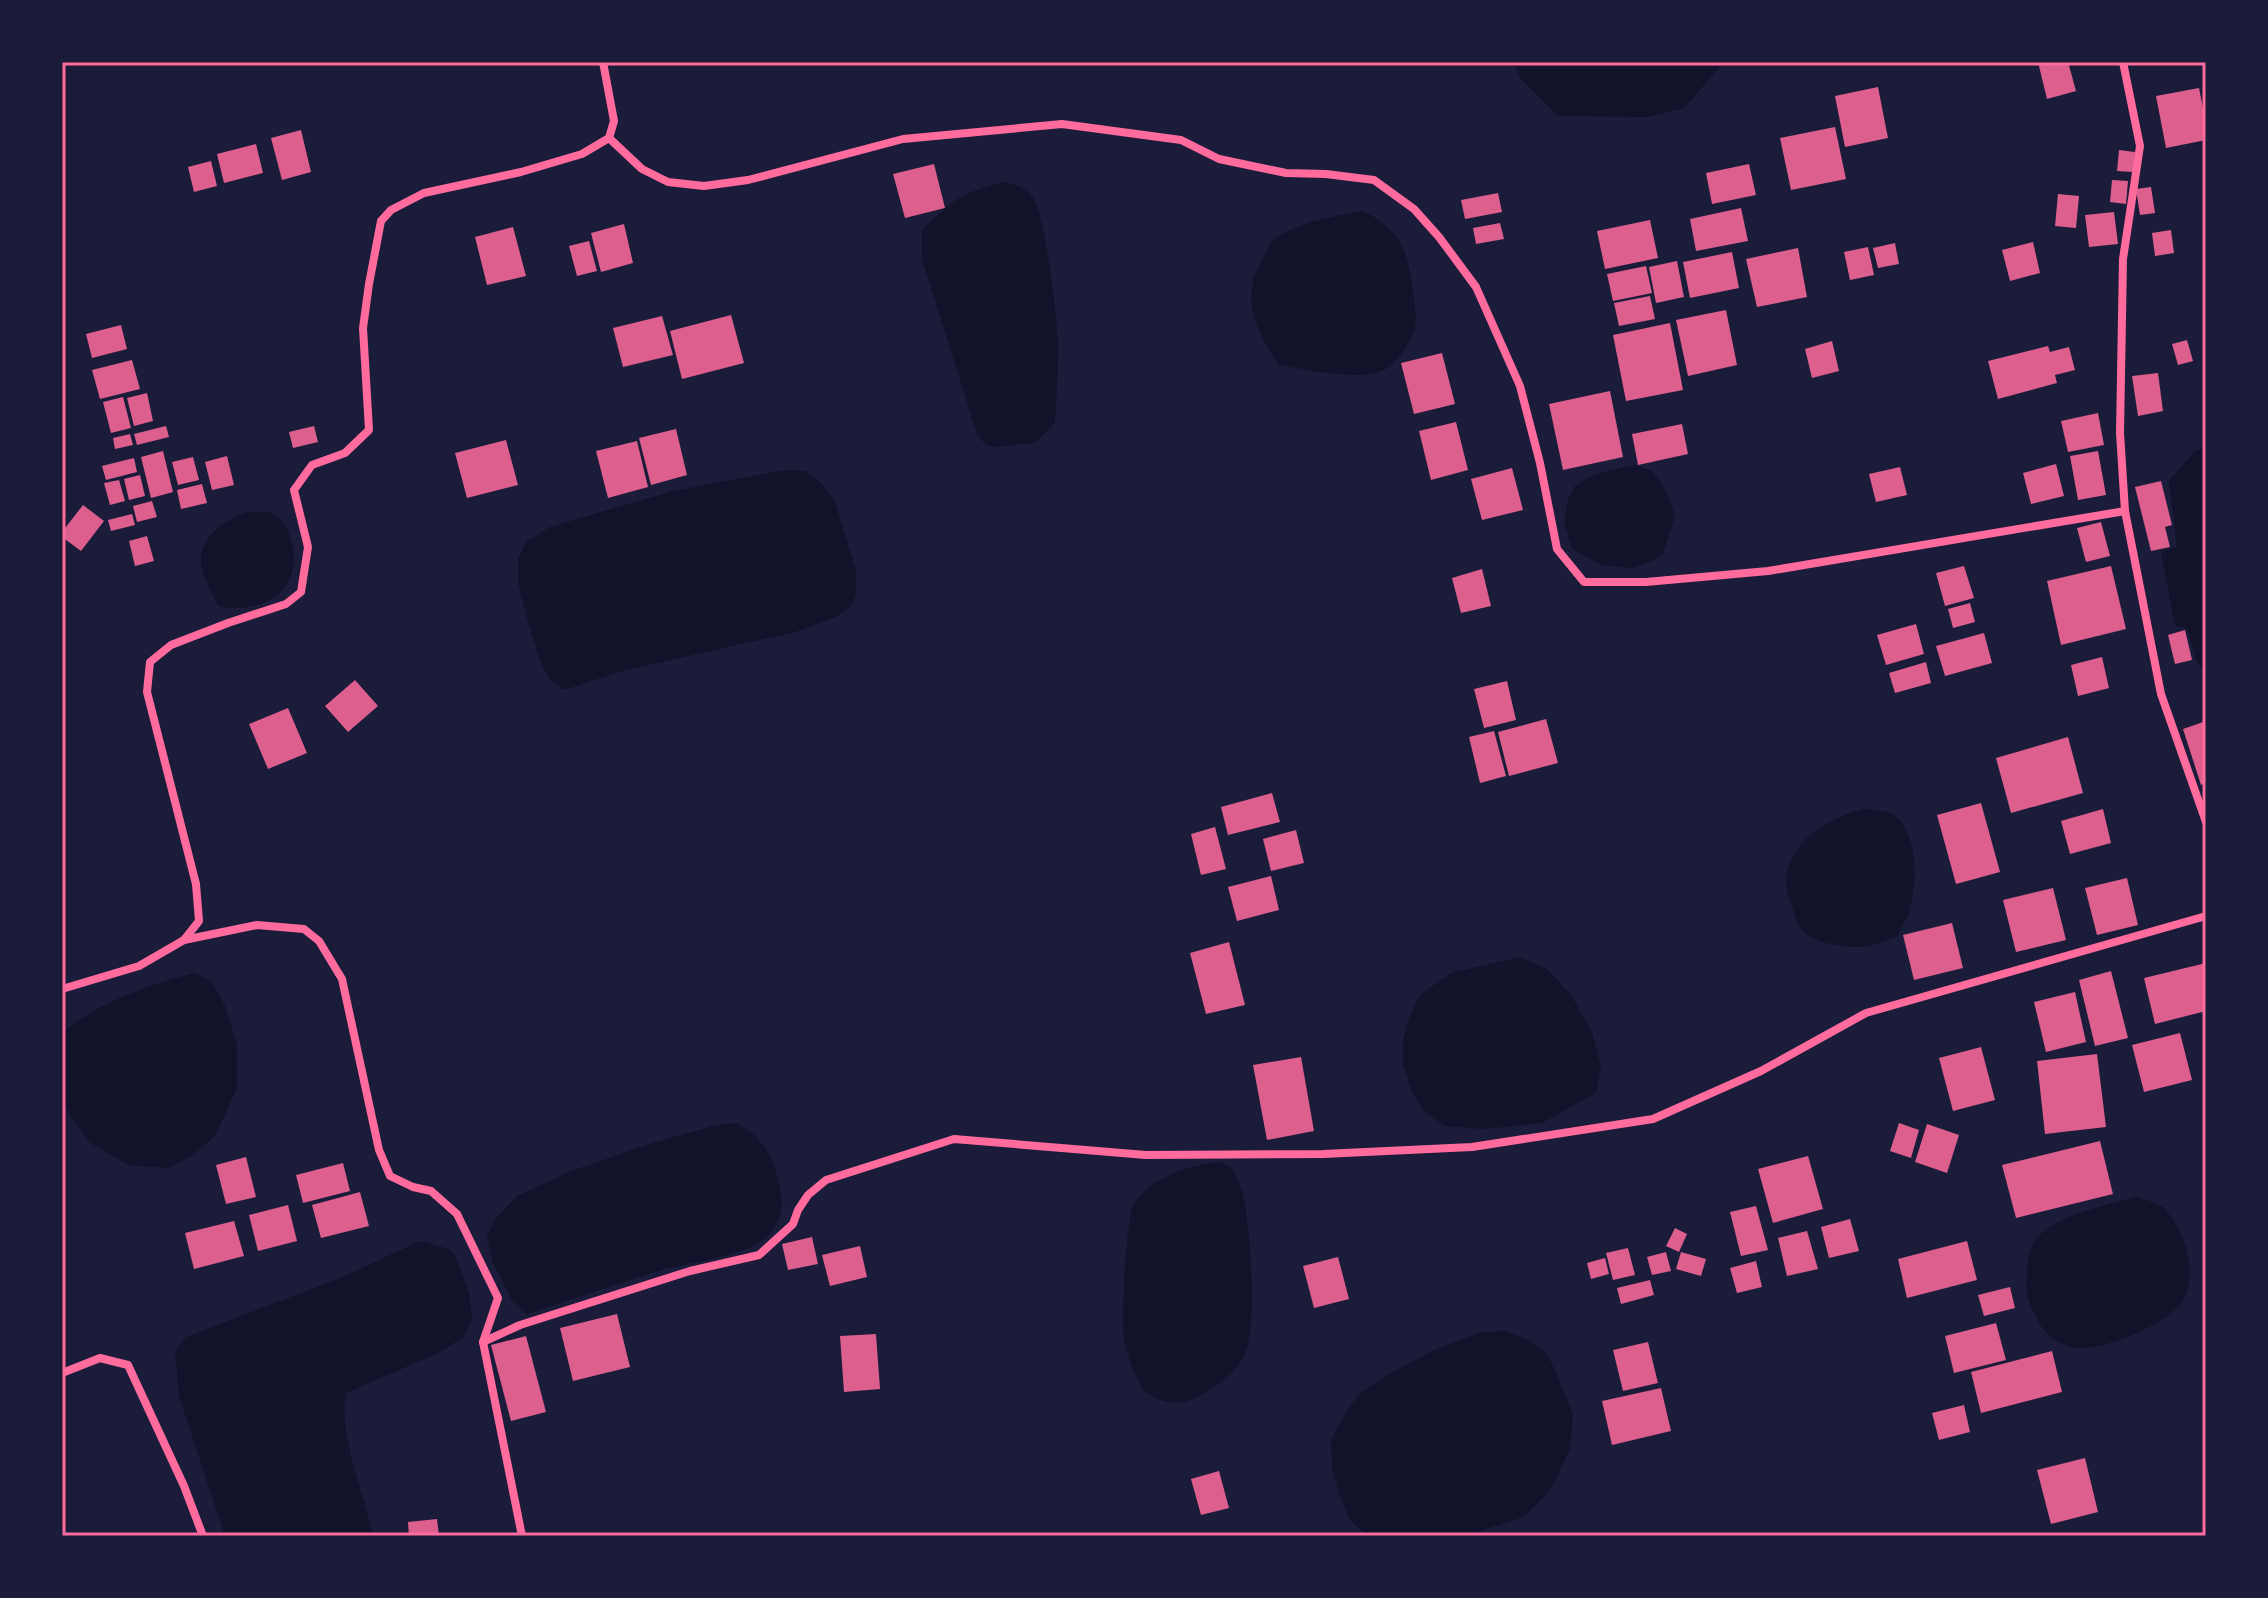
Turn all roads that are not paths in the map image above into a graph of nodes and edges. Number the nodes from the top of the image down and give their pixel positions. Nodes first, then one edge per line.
1 (603, 62) edge
2 (2123, 62) edge
3 (609, 138) junction
4 (2125, 511) junction
5 (2206, 822) edge
6 (2206, 916) edge
7 (184, 940) junction
8 (62, 989) edge
9 (483, 1342) junction
10 (62, 1373) edge
11 (203, 1536) edge
12 (522, 1536) edge

1 - 3 street
2 - 4 street
3 - 4 street
3 - 7 street
4 - 5 street
6 - 9 street
7 - 8 street
7 - 9 street
9 - 12 street
10 - 11 street

